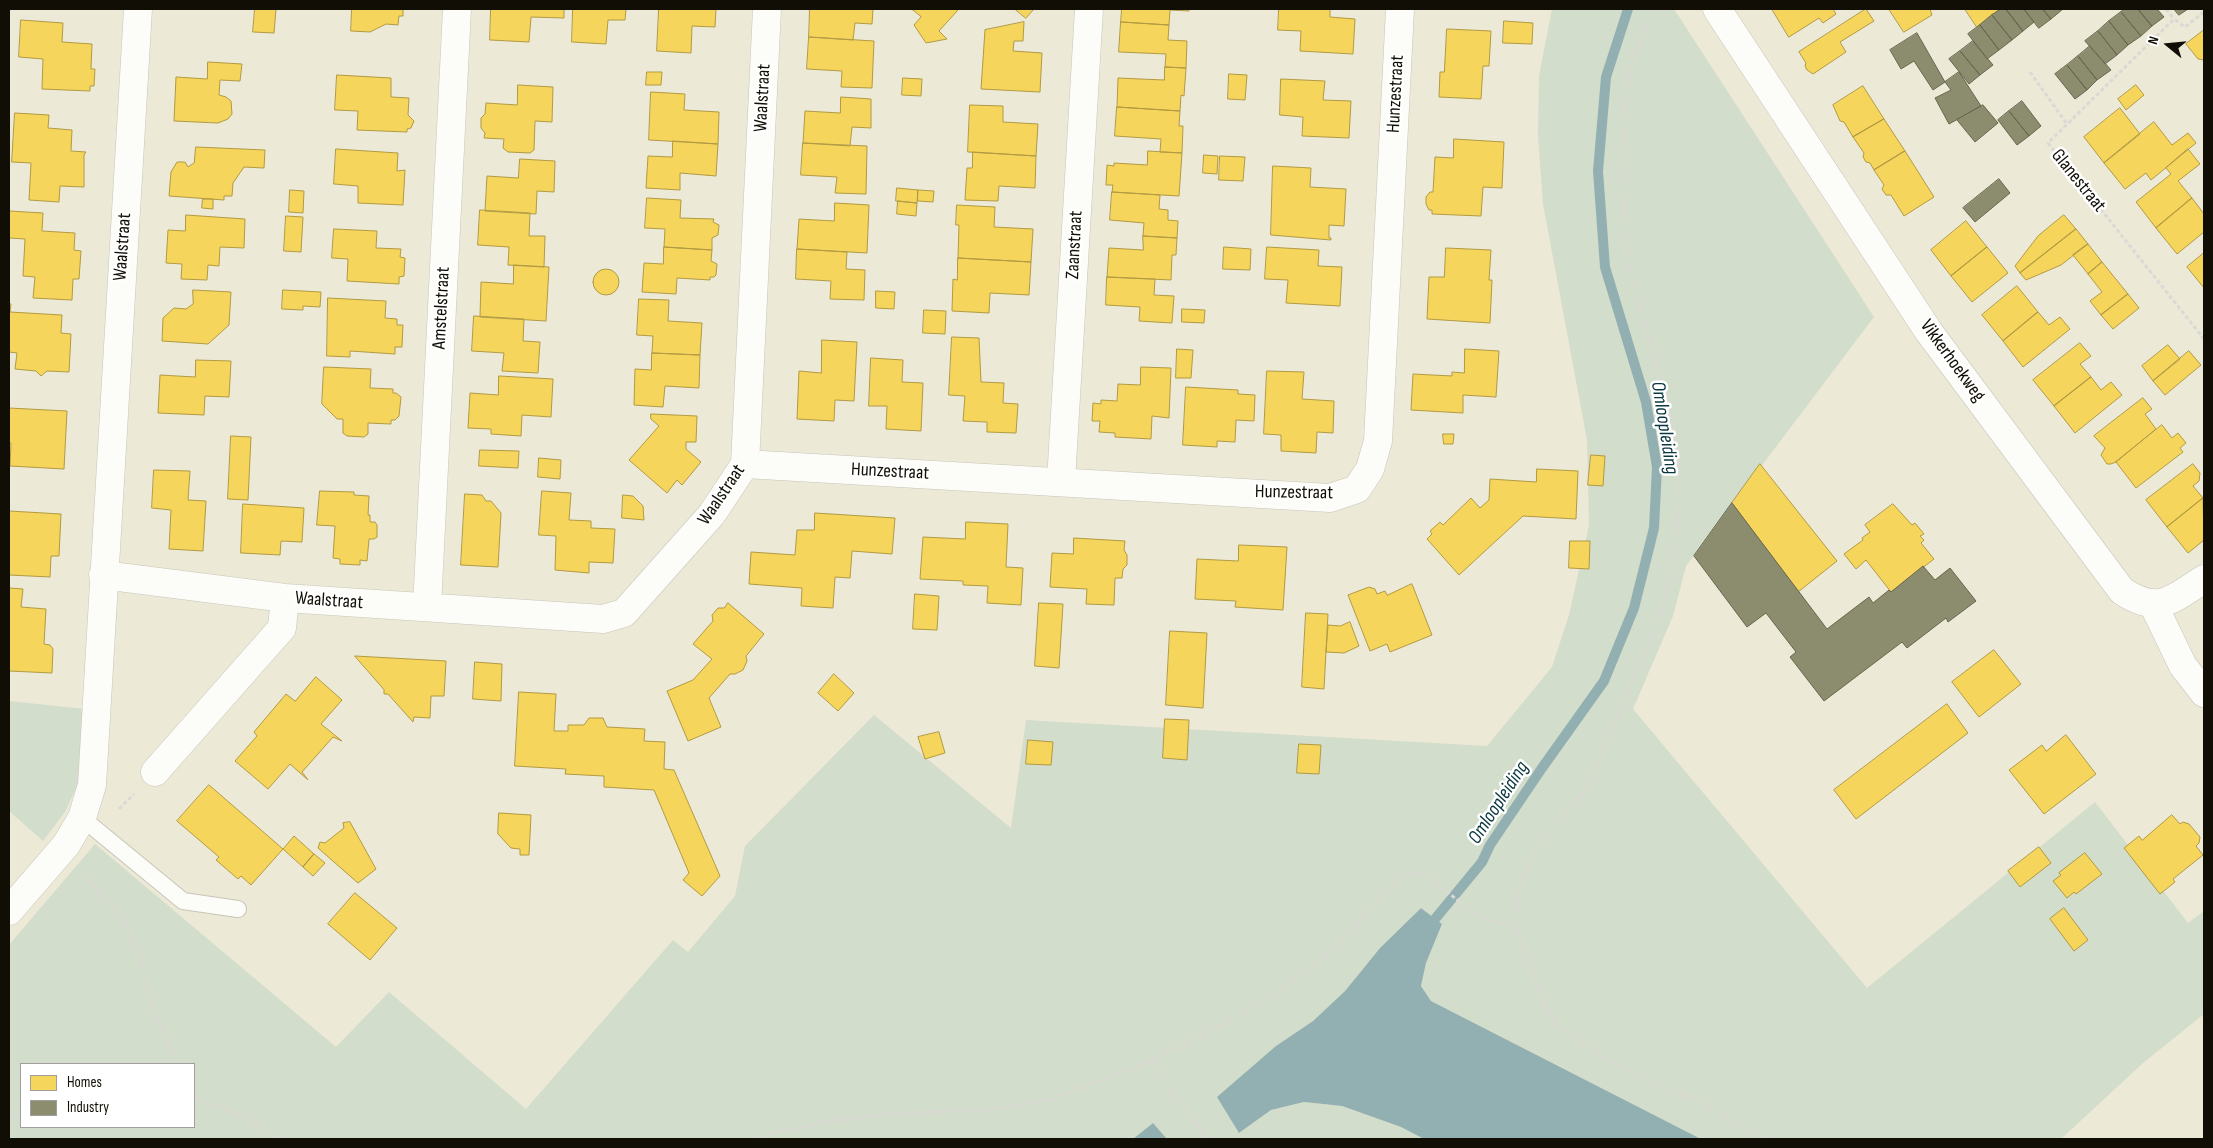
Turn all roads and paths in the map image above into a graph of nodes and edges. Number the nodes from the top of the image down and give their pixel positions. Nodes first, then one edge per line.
1 (138, 9) edge
2 (457, 9) edge
3 (768, 9) edge
4 (1089, 9) edge
5 (1400, 9) edge
6 (1652, 9) edge
7 (1717, 9) edge
8 (2166, 9) edge
9 (2204, 12) edge
10 (2174, 19) junction
11 (2030, 72) dead end
12 (2067, 124) junction
13 (2204, 339) edge
14 (745, 464) junction
15 (1061, 481) junction
16 (103, 575) junction
17 (2204, 579) edge
18 (285, 598) junction
19 (2153, 604) junction
20 (427, 607) junction
21 (2204, 692) edge
22 (155, 772) dead end
23 (82, 818) junction
24 (66, 846) junction
25 (238, 909) dead end
26 (9, 911) edge
27 (1516, 929) junction
28 (1150, 1061) junction
29 (177, 1063) edge
30 (195, 1096) edge
31 (283, 1139) edge
32 (755, 1139) edge
33 (1207, 1139) edge
34 (1767, 1139) edge

1 - 16 street, Waalstraat
2 - 20 street, Amstelstraat
3 - 14 street, Waalstraat
4 - 15 street, Zaanstraat
5 - 15 street, Hunzestraat
6 - 27 path
7 - 19 street, Vikkerhoekweg
8 - 10 path
9 - 10 path
10 - 12 path, Glanestraat
11 - 12 path
12 - 13 path, Glanestraat
14 - 15 street, Hunzestraat
14 - 20 street, Waalstraat
16 - 18 street, Waalstraat
16 - 23 street, Waalstraat
17 - 19 street
18 - 20 street, Waalstraat
18 - 22 street, Waalstraat
19 - 21 street
23 - 24 street, Waalstraat
23 - 25 lane
24 - 26 street, Waalstraat
24 - 29 path
27 - 28 path
27 - 34 path
28 - 32 path
28 - 33 path
30 - 31 path

